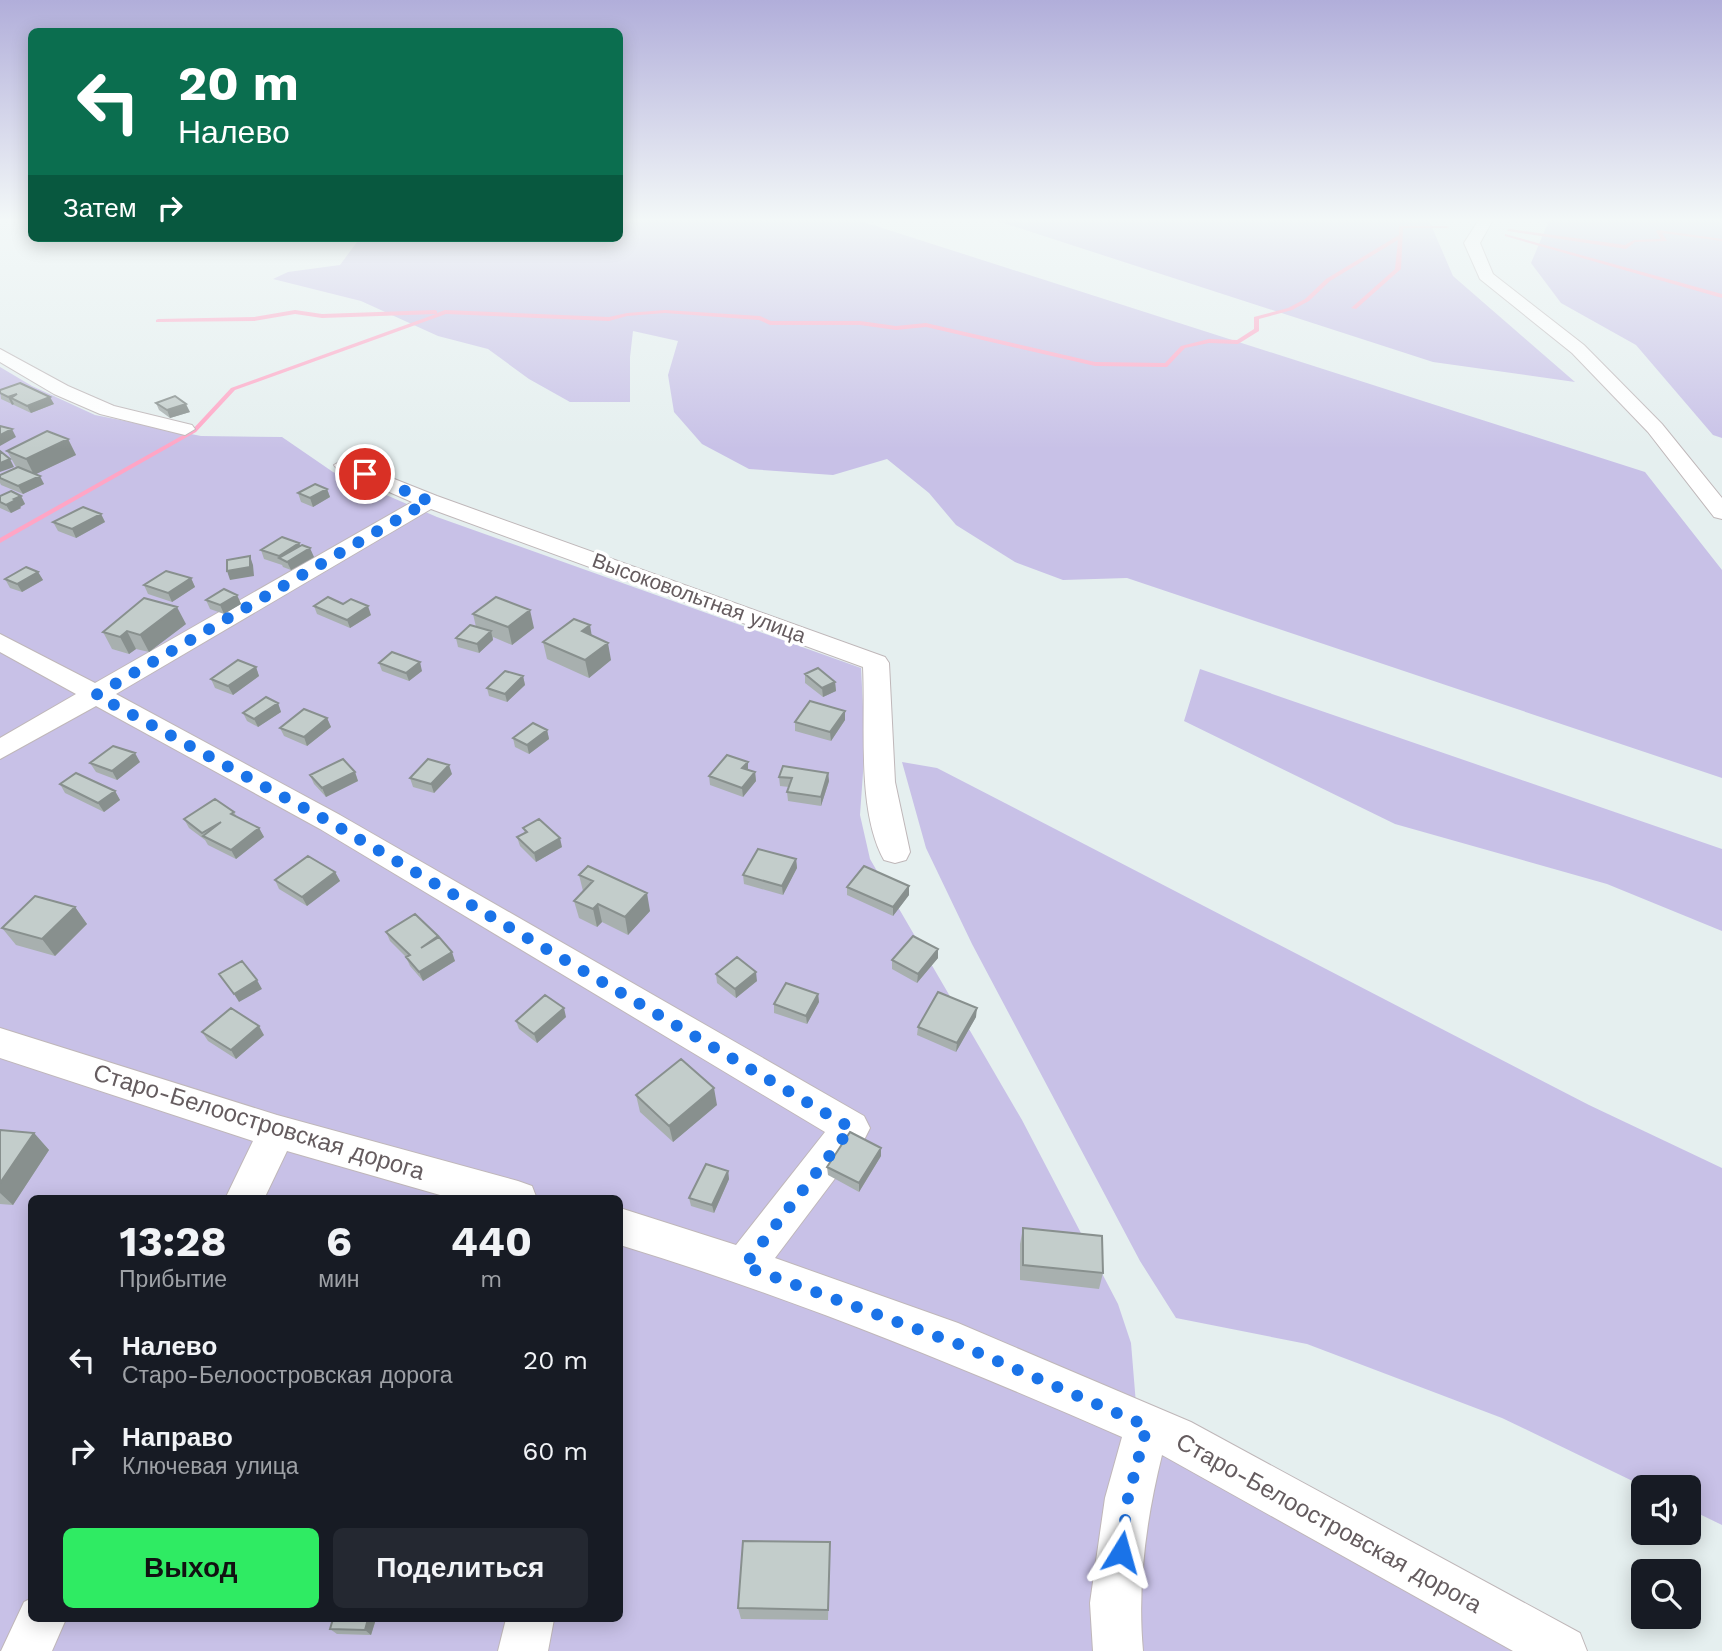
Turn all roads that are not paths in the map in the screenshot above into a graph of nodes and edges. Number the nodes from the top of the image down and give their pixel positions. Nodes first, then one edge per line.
1 (1509, 295) edge
2 (0, 354) edge
3 (185, 429) dead end
4 (344, 465) dead end
5 (429, 501) junction
6 (1722, 512) edge
7 (0, 642) edge
8 (96, 695) junction
9 (0, 750) edge
10 (895, 852) dead end
11 (0, 1043) edge
12 (276, 1132) junction
13 (246, 1195) edge
14 (504, 1195) edge
15 (623, 1228) edge
16 (744, 1266) junction
17 (1147, 1426) junction
18 (40, 1622) edge
19 (529, 1622) edge
20 (26, 1651) edge
21 (523, 1651) edge
22 (1118, 1651) edge
23 (1562, 1651) edge

1 - 6 street
2 - 3 street
4 - 5 street, Высоковольтная улица
5 - 8 street
5 - 10 street, Высоковольтная улица
7 - 8 street
8 - 9 street
8 - 16 street
11 - 12 street, Старо-Белоостровская дорога
12 - 13 street
12 - 14 street, Старо-Белоостровская дорога
15 - 16 street, Старо-Белоостровская дорога
16 - 17 street, Старо-Белоостровская дорога
17 - 22 street
17 - 23 street, Старо-Белоостровская дорога
18 - 20 street
19 - 21 street

